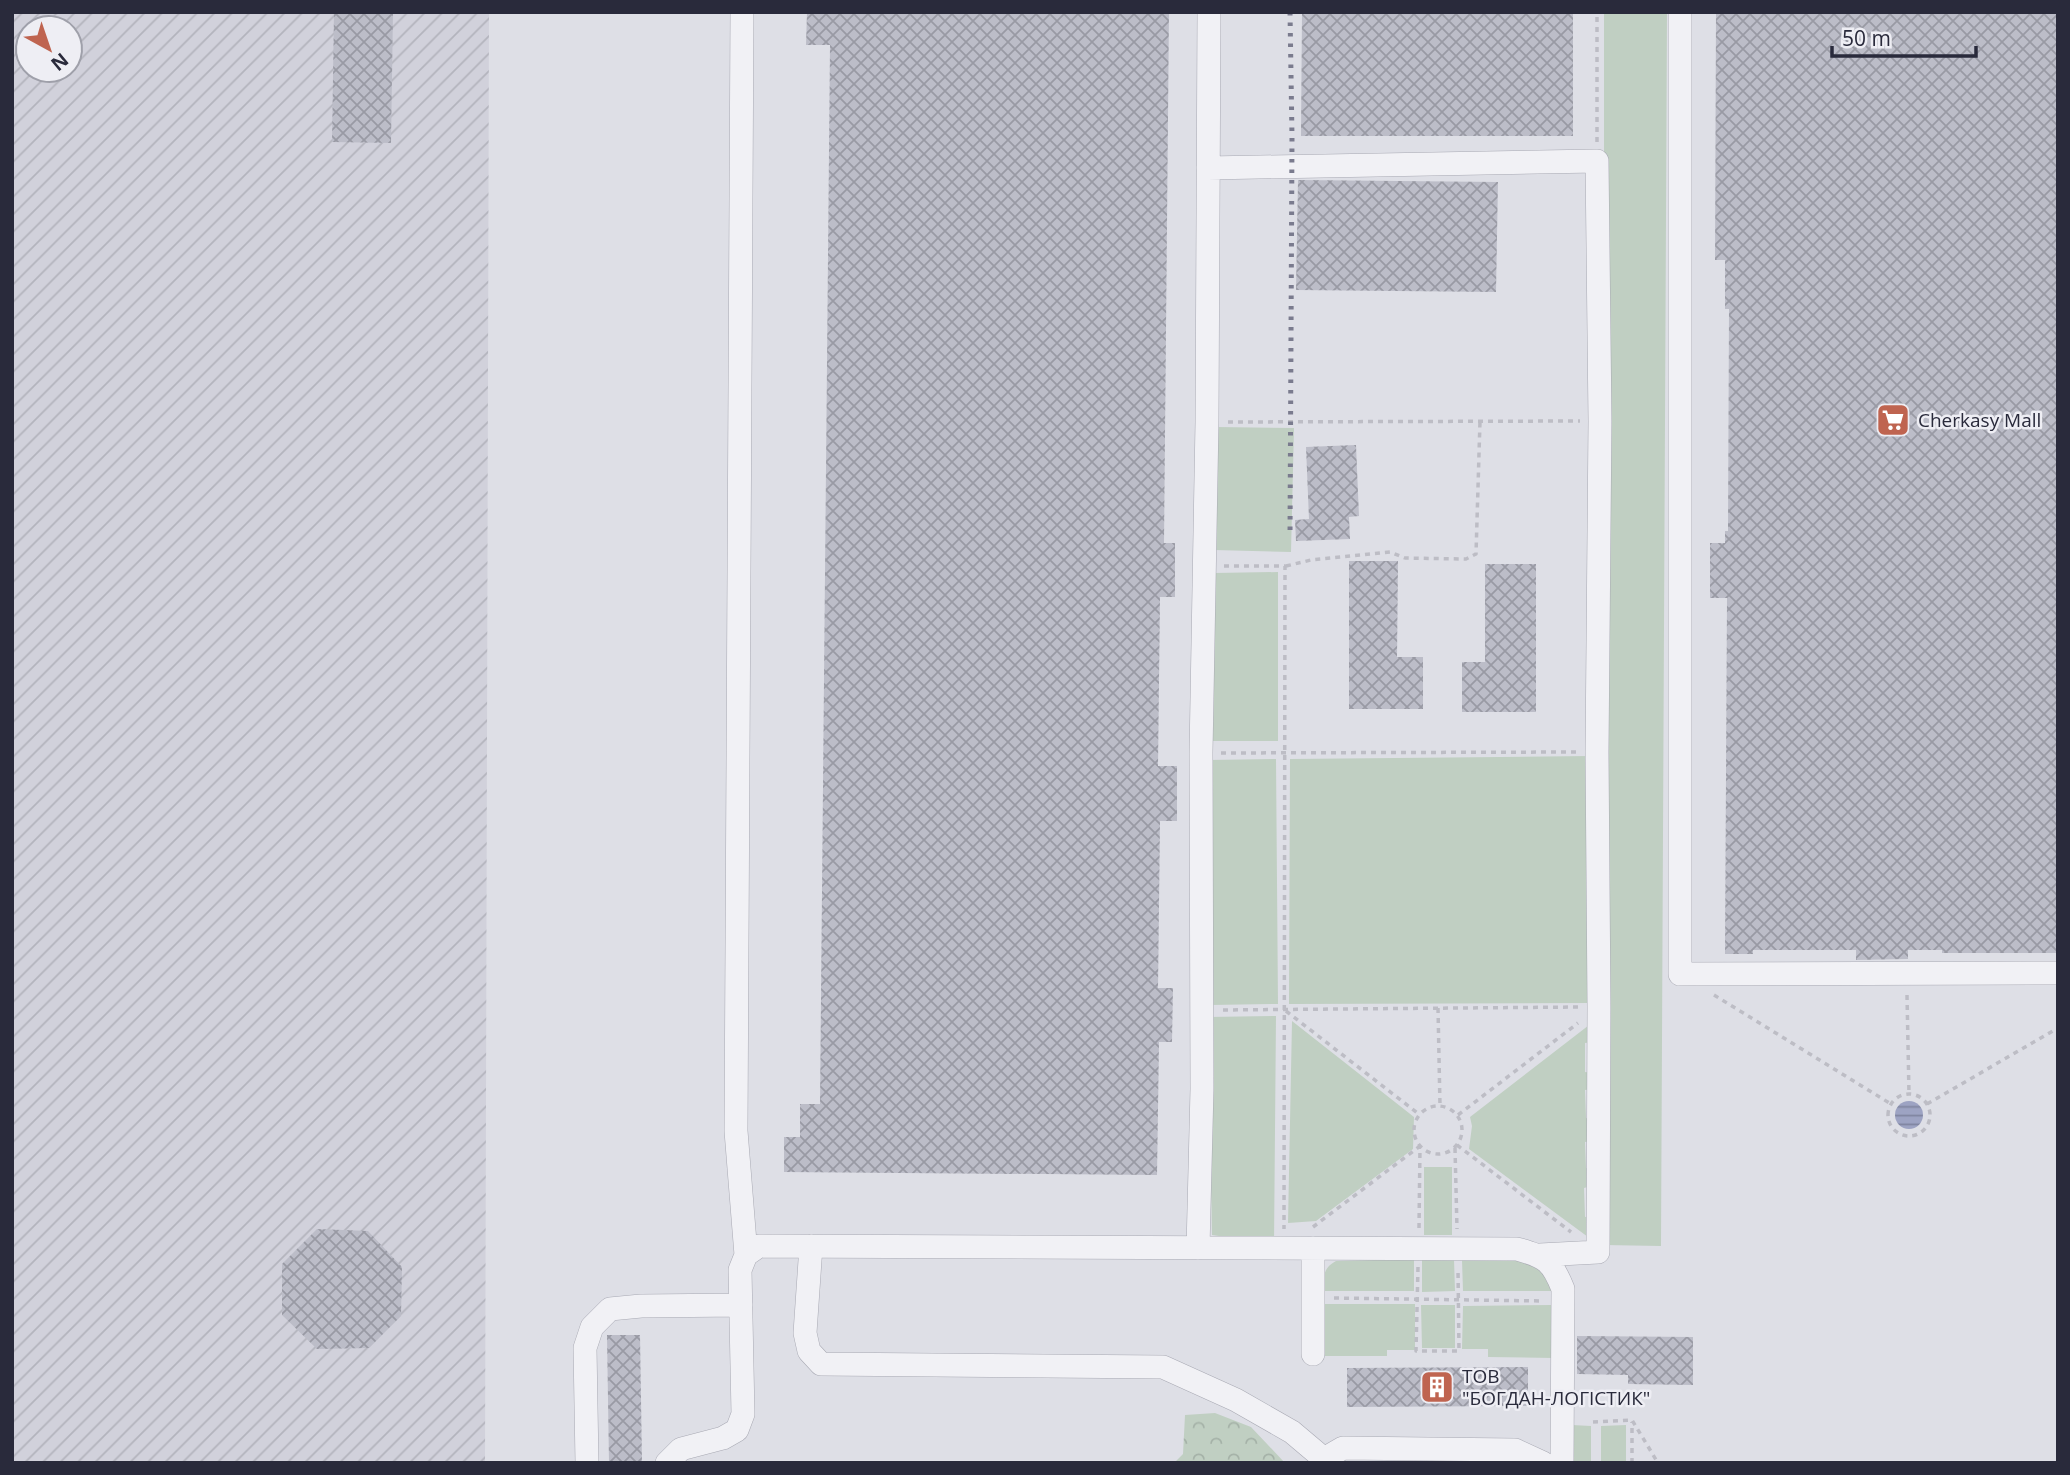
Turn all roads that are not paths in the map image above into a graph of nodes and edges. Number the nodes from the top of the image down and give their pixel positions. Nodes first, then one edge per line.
1 (742, 12) edge
2 (1209, 12) edge
3 (1679, 12) edge
4 (1208, 168) junction
5 (2058, 973) edge
6 (811, 1246) junction
7 (1198, 1248) junction
8 (1313, 1248) junction
9 (746, 1255) junction
10 (1540, 1255) junction
11 (741, 1305) junction
12 (1313, 1354) dead end
13 (1323, 1461) edge
14 (587, 1463) edge
15 (667, 1463) edge
16 (1543, 1463) edge
17 (1562, 1463) edge

1 - 9 lane
2 - 4 lane
3 - 5 lane
4 - 7 lane
4 - 10 lane
6 - 7 lane
6 - 9 lane
6 - 13 lane
7 - 8 lane
8 - 10 lane
8 - 12 lane
9 - 11 lane
10 - 17 lane
11 - 14 lane
11 - 15 lane
13 - 16 lane

